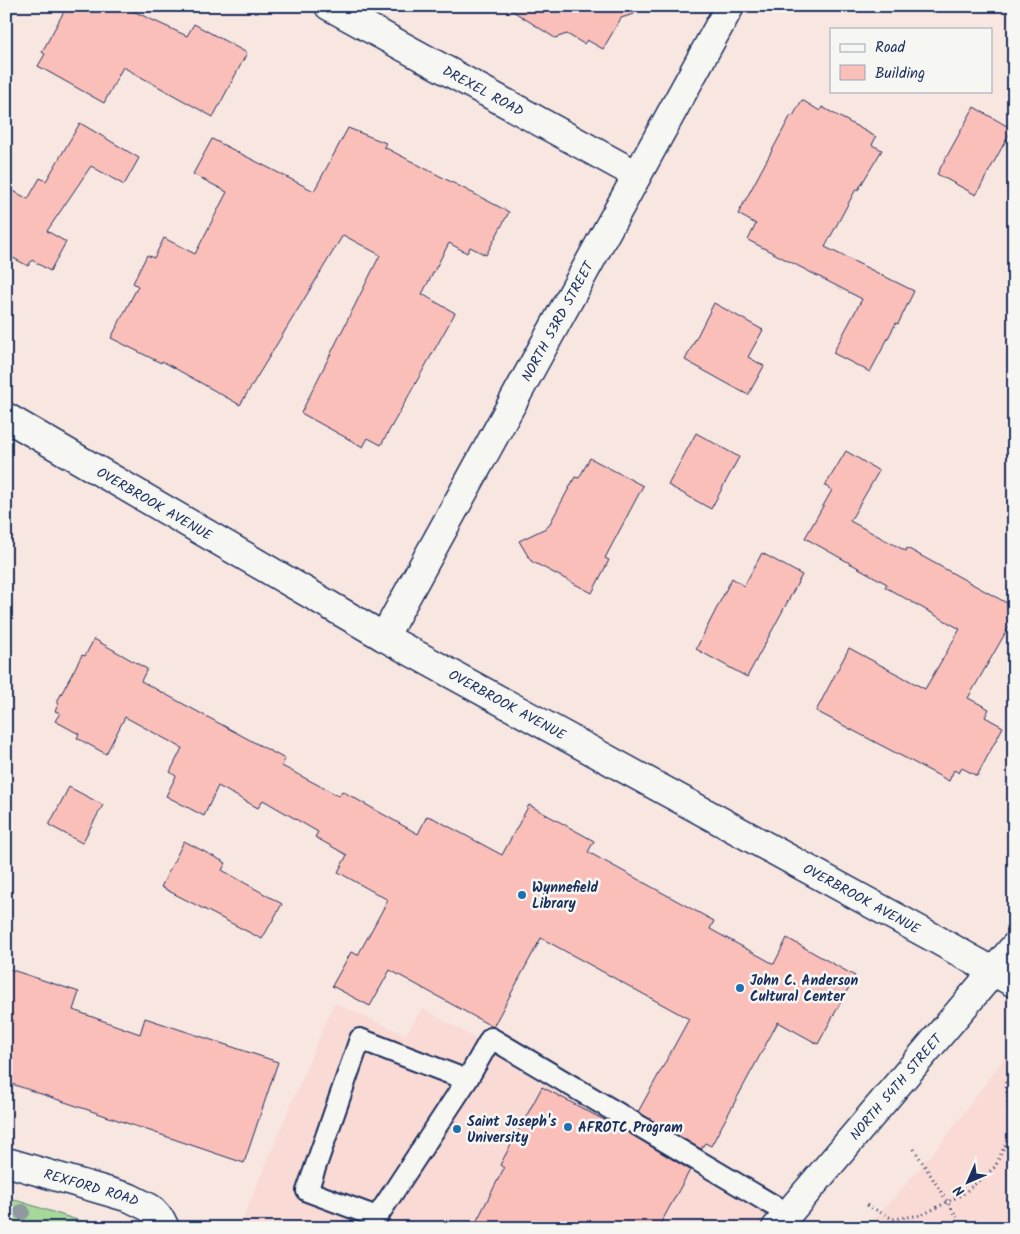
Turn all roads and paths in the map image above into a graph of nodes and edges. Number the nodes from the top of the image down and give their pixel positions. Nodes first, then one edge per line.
1 (329, 6) edge
2 (730, 6) edge
3 (637, 176) junction
4 (6, 417) edge
5 (384, 637) junction
6 (1014, 946) edge
7 (1004, 977) edge
8 (1005, 1078) dead end
9 (467, 1080) junction
10 (914, 1149) dead end
11 (6, 1163) edge
12 (947, 1203) junction
13 (867, 1205) dead end
14 (957, 1218) dead end
15 (782, 1221) edge
16 (165, 1228) edge

1 - 3 street, DREXEL ROAD
2 - 3 street, NORTH 53RD STREET
3 - 5 street, NORTH 53RD STREET
4 - 5 street, OVERBROOK AVENUE
5 - 7 street, OVERBROOK AVENUE
6 - 7 street, NORTH 54TH STREET
7 - 15 street, NORTH 54TH STREET
8 - 12 path
9 - 9 lane
9 - 15 lane
10 - 12 path
11 - 16 street, REXFORD ROAD
12 - 13 path
12 - 14 path

